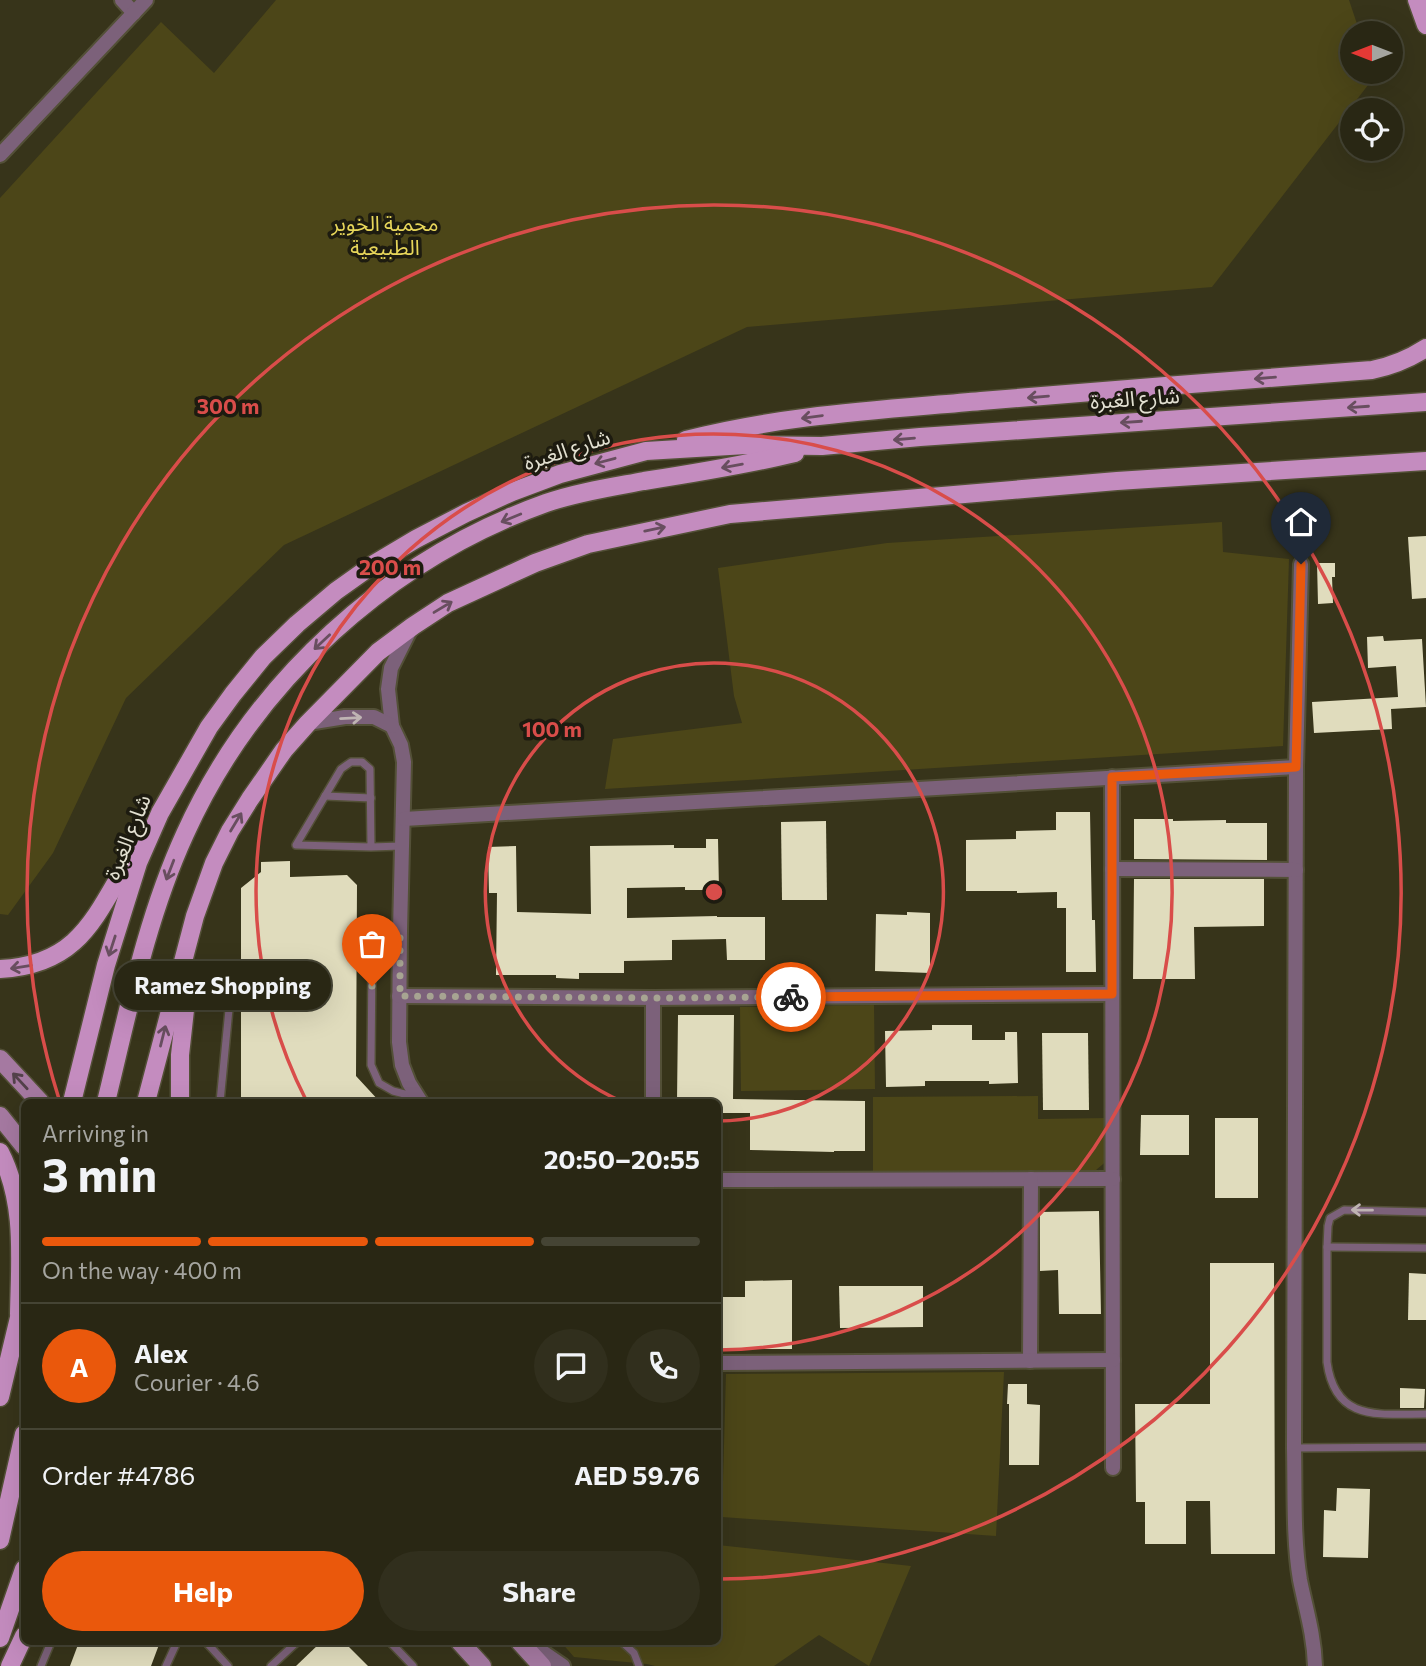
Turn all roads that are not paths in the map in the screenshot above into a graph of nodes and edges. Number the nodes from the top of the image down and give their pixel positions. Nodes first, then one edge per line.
1 (122, 0) edge
2 (146, 0) edge
3 (1417, 0) edge
4 (134, 13) junction
5 (1426, 25) edge
6 (0, 155) edge
7 (1426, 348) edge
8 (1426, 402) edge
9 (822, 446) junction
10 (646, 450) junction
11 (1426, 461) edge
12 (1301, 564) dead end
13 (413, 626) junction
14 (308, 723) junction
15 (392, 726) junction
16 (1296, 767) junction
17 (1112, 777) junction
18 (325, 796) junction
19 (370, 799) junction
20 (160, 813) junction
21 (404, 820) junction
22 (401, 846) junction
23 (371, 847) junction
24 (1112, 869) junction
25 (1296, 870) junction
26 (195, 916) junction
27 (400, 931) junction
28 (0, 969) edge
29 (1112, 994) junction
30 (400, 996) junction
31 (653, 998) junction
32 (230, 999) dead end
33 (0, 1059) edge
34 (37, 1099) edge
35 (73, 1099) edge
36 (107, 1099) edge
37 (147, 1099) edge
38 (180, 1099) edge
39 (220, 1099) edge
40 (416, 1099) edge
41 (419, 1099) edge
42 (653, 1099) edge
43 (0, 1116) edge
44 (21, 1142) edge
45 (0, 1152) edge
46 (1031, 1179) junction
47 (1113, 1179) junction
48 (721, 1180) edge
49 (1426, 1212) edge
50 (1327, 1247) junction
51 (1426, 1248) edge
52 (21, 1306) edge
53 (19, 1314) junction
54 (1113, 1360) junction
55 (1030, 1361) junction
56 (721, 1363) edge
57 (0, 1397) edge
58 (1426, 1414) edge
59 (21, 1447) edge
60 (1426, 1447) edge
61 (1294, 1448) junction
62 (1113, 1468) dead end
63 (0, 1540) edge
64 (21, 1578) edge
65 (0, 1638) edge
66 (21, 1642) edge
67 (50, 1645) edge
68 (176, 1645) edge
69 (209, 1645) edge
70 (294, 1645) edge
71 (393, 1645) edge
72 (463, 1645) edge
73 (523, 1645) edge
74 (532, 1645) edge
75 (625, 1645) edge
76 (10, 1666) edge
77 (41, 1666) edge
78 (166, 1666) edge
79 (228, 1666) edge
80 (271, 1666) edge
81 (413, 1666) edge
82 (475, 1666) edge
83 (482, 1666) edge
84 (542, 1666) edge
85 (563, 1666) edge
86 (639, 1666) edge
87 (1315, 1666) edge

1 - 4 street
2 - 4 street
3 - 5 main road
4 - 6 street
7 -> 10 main road
8 -> 9 main road, شارع الغبرة
9 - 10 main road, شارع الغبرة
9 -> 36 main road
10 -> 20 main road, شارع الغبرة
13 -> 11 main road
12 - 16 street
13 - 14 main road
13 - 15 street
14 -> 15 street
26 -> 14 main road
15 - 21 street
16 - 17 street
16 - 25 street
17 - 21 street
17 - 24 street
18 - 19 lane
18 - 19 lane
18 - 23 lane
19 - 23 lane
20 -> 28 main road
20 -> 35 main road, شارع الغبرة
21 - 22 street
22 - 23 lane
22 - 27 street
24 - 25 street
24 - 29 street
25 - 61 street
37 -> 26 main road
26 - 38 main road
27 - 30 street
27 - 40 lane
29 - 31 street
29 - 47 street
30 - 31 street
30 - 41 street
31 - 42 street
32 - 39 lane
34 -> 33 main road
43 - 44 main road
45 - 53 main road
46 - 47 street
46 - 48 street
46 - 55 street
47 - 54 street
49 -> 50 lane
50 - 51 lane
50 - 58 lane
52 - 53 main road
53 - 57 main road
54 - 55 street
54 - 62 street
55 - 56 street
59 - 63 main road
60 - 61 lane
61 - 87 street
64 - 65 main road
66 - 76 main road
67 - 77 lane
68 - 78 lane
69 - 79 lane
70 - 80 lane
71 - 81 lane
72 - 82 lane
72 - 83 main road
73 - 84 main road
74 - 85 street
75 - 86 lane

